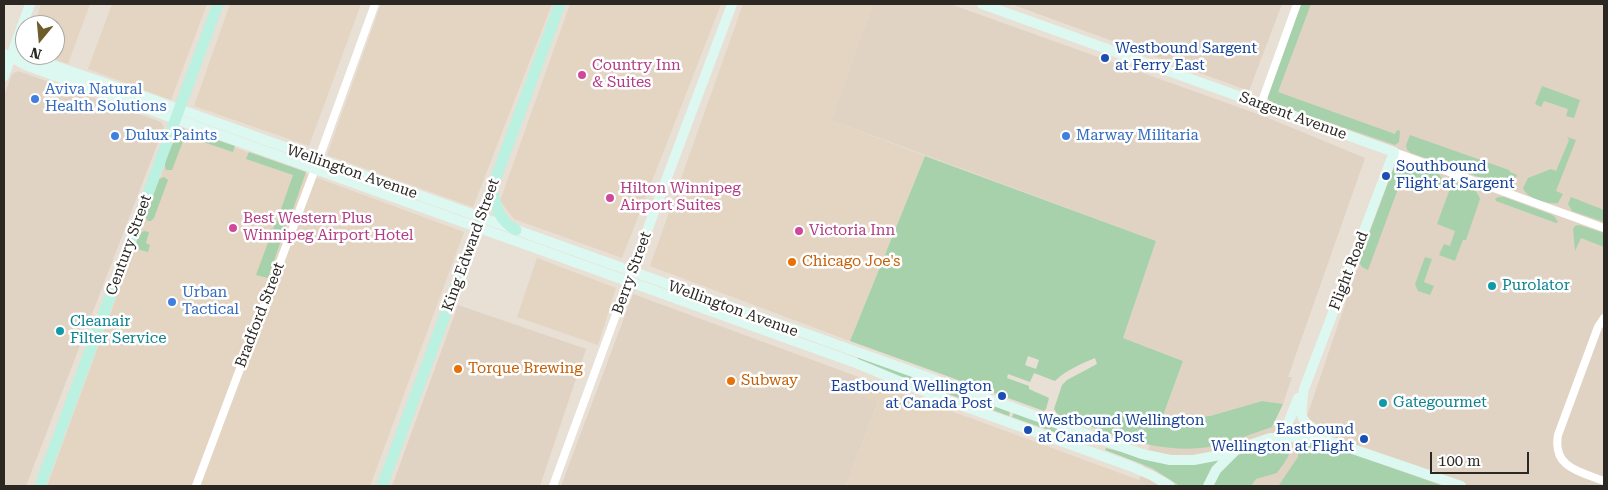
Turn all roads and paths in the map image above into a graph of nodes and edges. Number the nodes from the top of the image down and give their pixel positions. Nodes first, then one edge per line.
1 (30, 4) edge
2 (218, 4) edge
3 (375, 4) edge
4 (560, 4) edge
5 (732, 4) edge
6 (982, 4) edge
7 (1297, 4) edge
8 (7, 55) edge
9 (4, 76) edge
10 (1260, 104) junction
11 (177, 115) junction
12 (1394, 152) junction
13 (317, 165) junction
14 (492, 188) junction
15 (479, 222) junction
16 (1604, 228) edge
17 (516, 230) junction
18 (630, 277) junction
19 (1604, 318) edge
20 (836, 351) junction
21 (1304, 389) junction
22 (1277, 437) junction
23 (1335, 442) junction
24 (1238, 448) junction
25 (1604, 481) edge
26 (39, 484) edge
27 (196, 486) edge
28 (382, 486) edge
29 (553, 486) edge
30 (1170, 486) edge
31 (1208, 486) edge
32 (1461, 486) edge

1 - 8 main road
2 - 11 main road, Century Street
3 - 13 street, Bradford Street
4 - 14 main road, King Edward Street
5 - 18 main road, Berry Street
6 - 10 main road, Sargent Avenue
7 - 10 street
8 - 9 main road
8 - 11 main road, Wellington Avenue
10 - 12 main road, Sargent Avenue
11 - 13 main road, Wellington Avenue
11 - 26 main road, Century Street
12 - 16 street, Sargent Avenue
12 - 21 main road, Flight Road
13 - 15 main road, Wellington Avenue
13 - 27 street, Bradford Street
14 - 15 main road, King Edward Street
14 - 17 main road
15 - 17 main road, Wellington Avenue
15 - 18 main road, Wellington Avenue
15 - 28 main road, King Edward Street
17 - 18 main road, Wellington Avenue
18 - 20 main road, Wellington Avenue
18 - 29 street, Berry Street
19 - 25 street
20 - 24 main road, Wellington Avenue
20 - 30 main road, Wellington Avenue
21 - 22 main road
21 - 23 main road
22 - 23 main road, Wellington Avenue
22 - 24 main road, Wellington Avenue
23 - 32 main road, Wellington Avenue
24 - 31 main road

